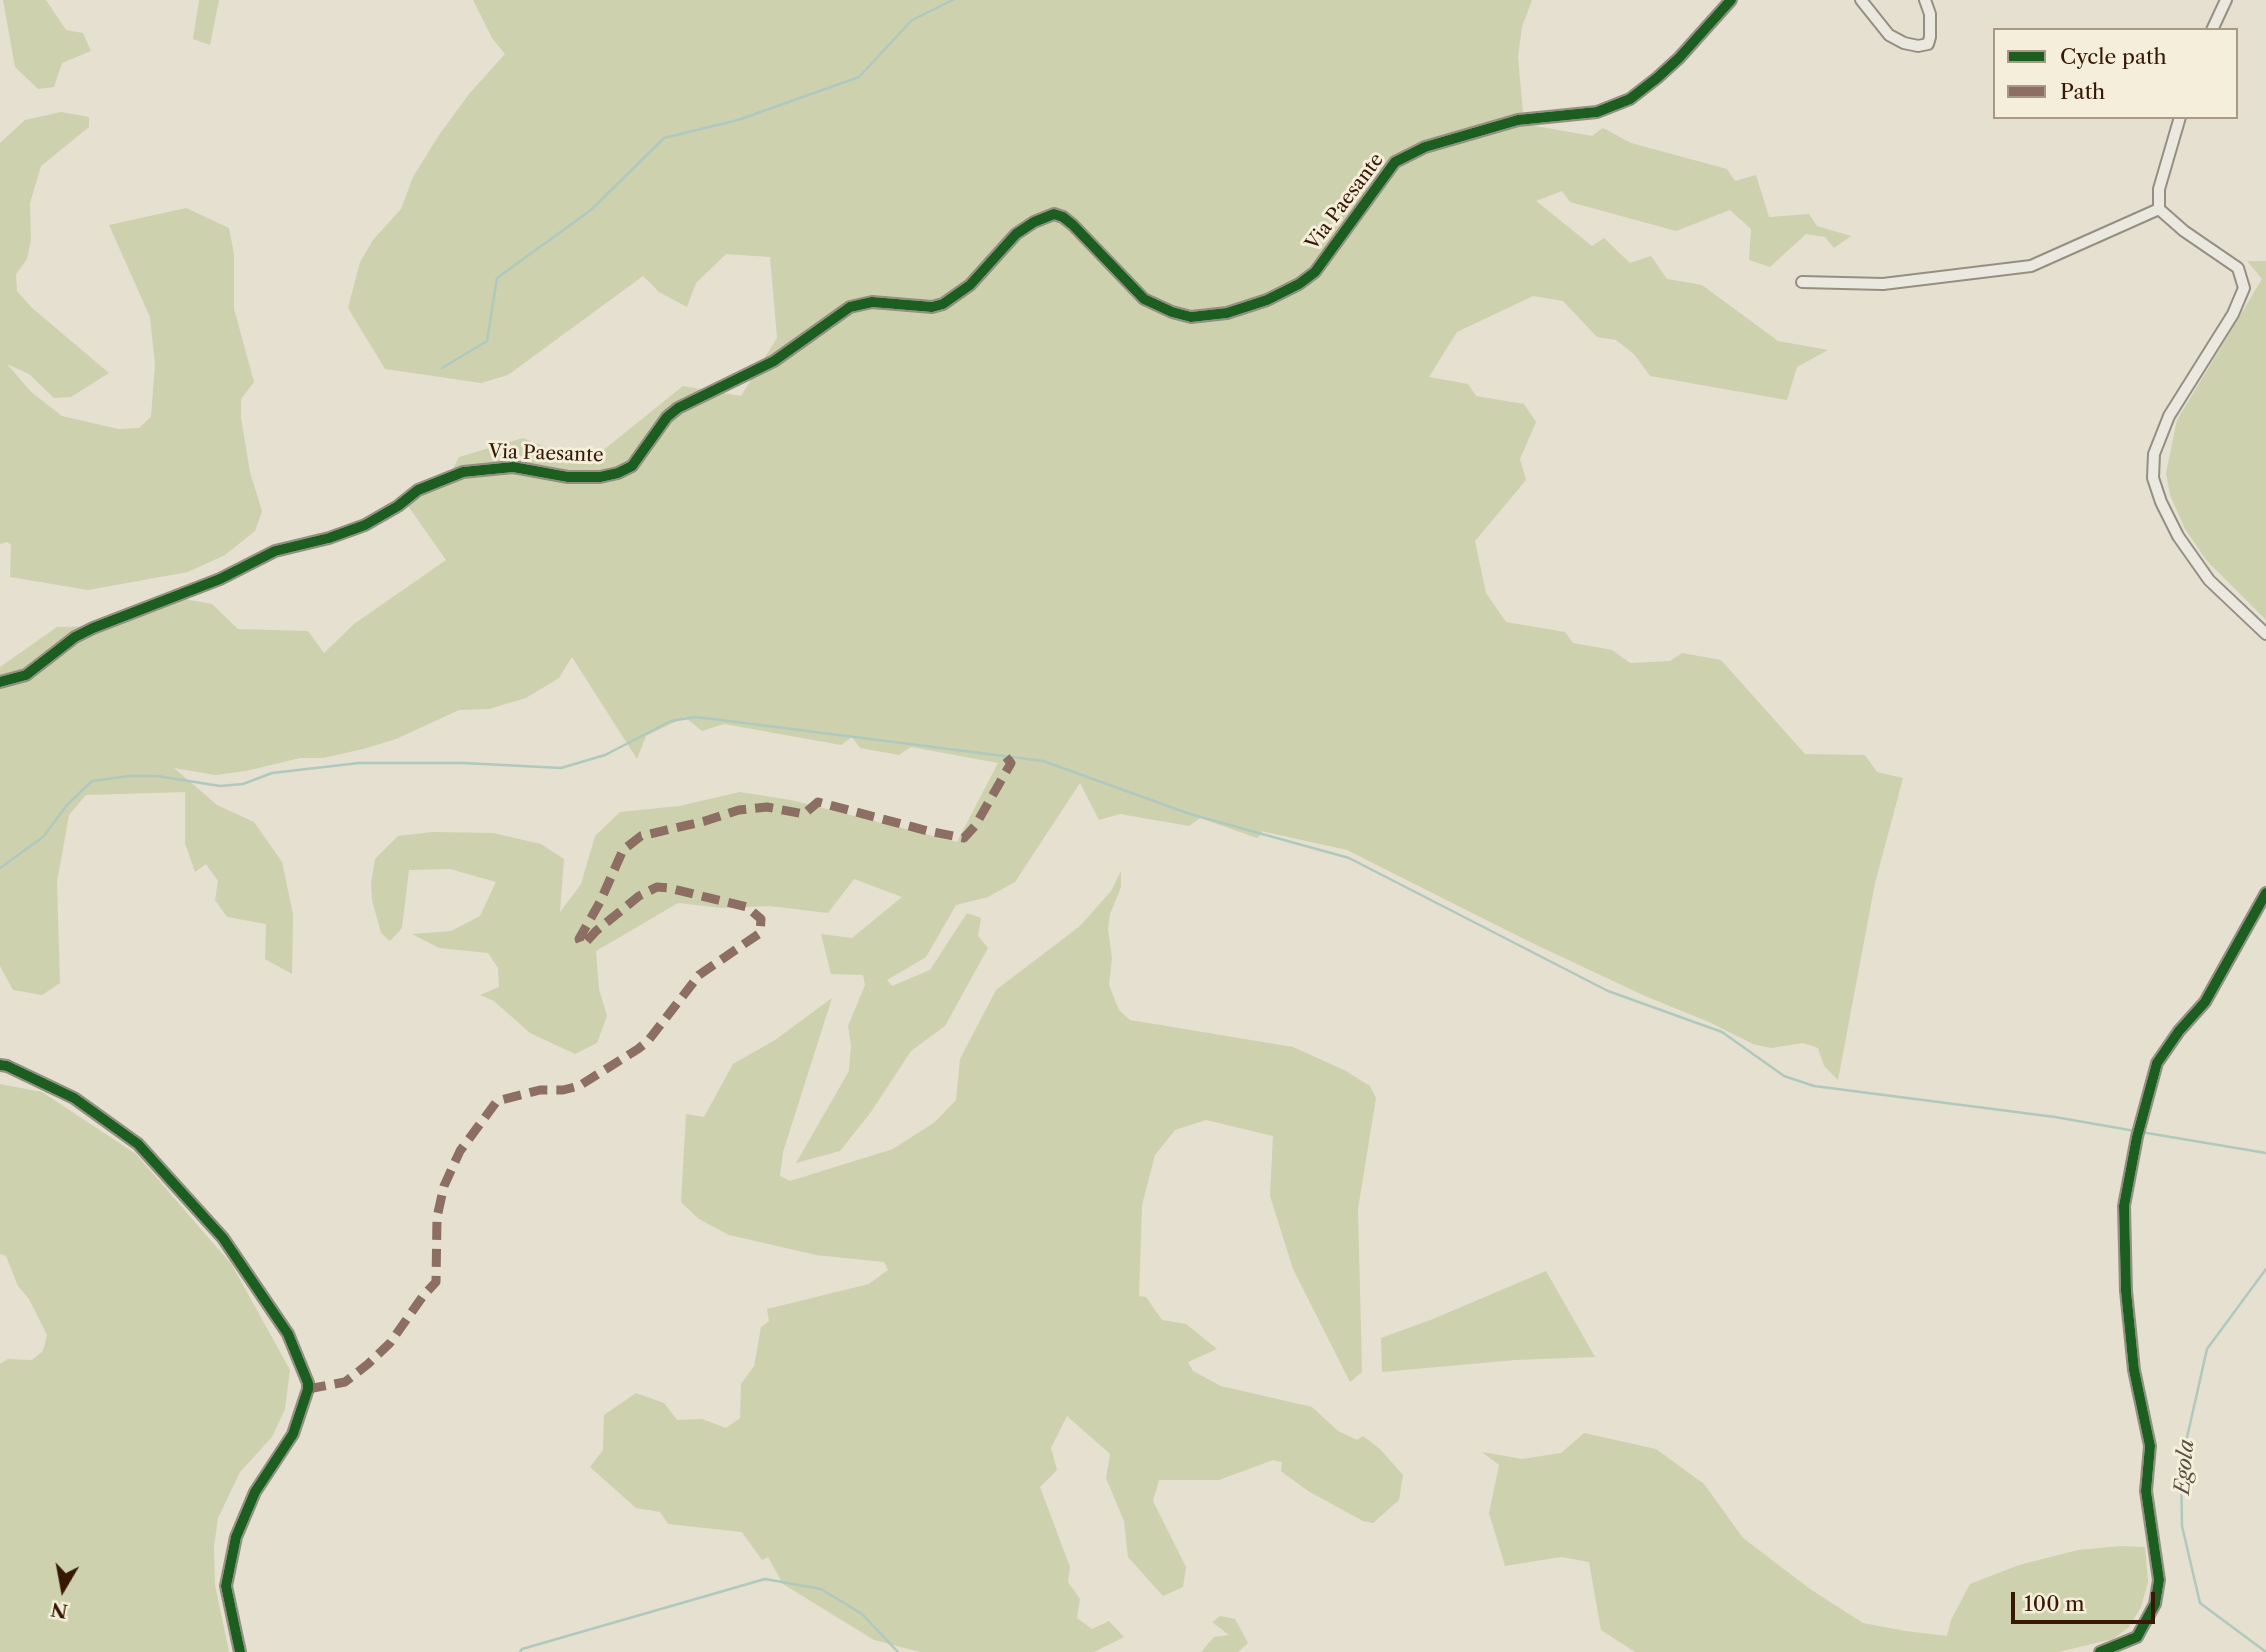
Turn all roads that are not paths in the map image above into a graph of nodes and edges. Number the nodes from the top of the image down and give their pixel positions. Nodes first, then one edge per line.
1 (1731, 0) edge
2 (1861, 0) edge
3 (1926, 0) edge
4 (2226, 0) edge
5 (2213, 28) edge
6 (2179, 119) edge
7 (2159, 209) junction
8 (1802, 282) dead end
9 (2266, 634) edge
10 (0, 682) edge
11 (2266, 894) edge
12 (0, 1065) edge
13 (240, 1652) edge
14 (2100, 1652) edge

1 - 10 street, Via Paesante
2 - 3 street
4 - 5 street
6 - 7 street
7 - 8 street
7 - 9 street
11 - 14 street
12 - 13 street

